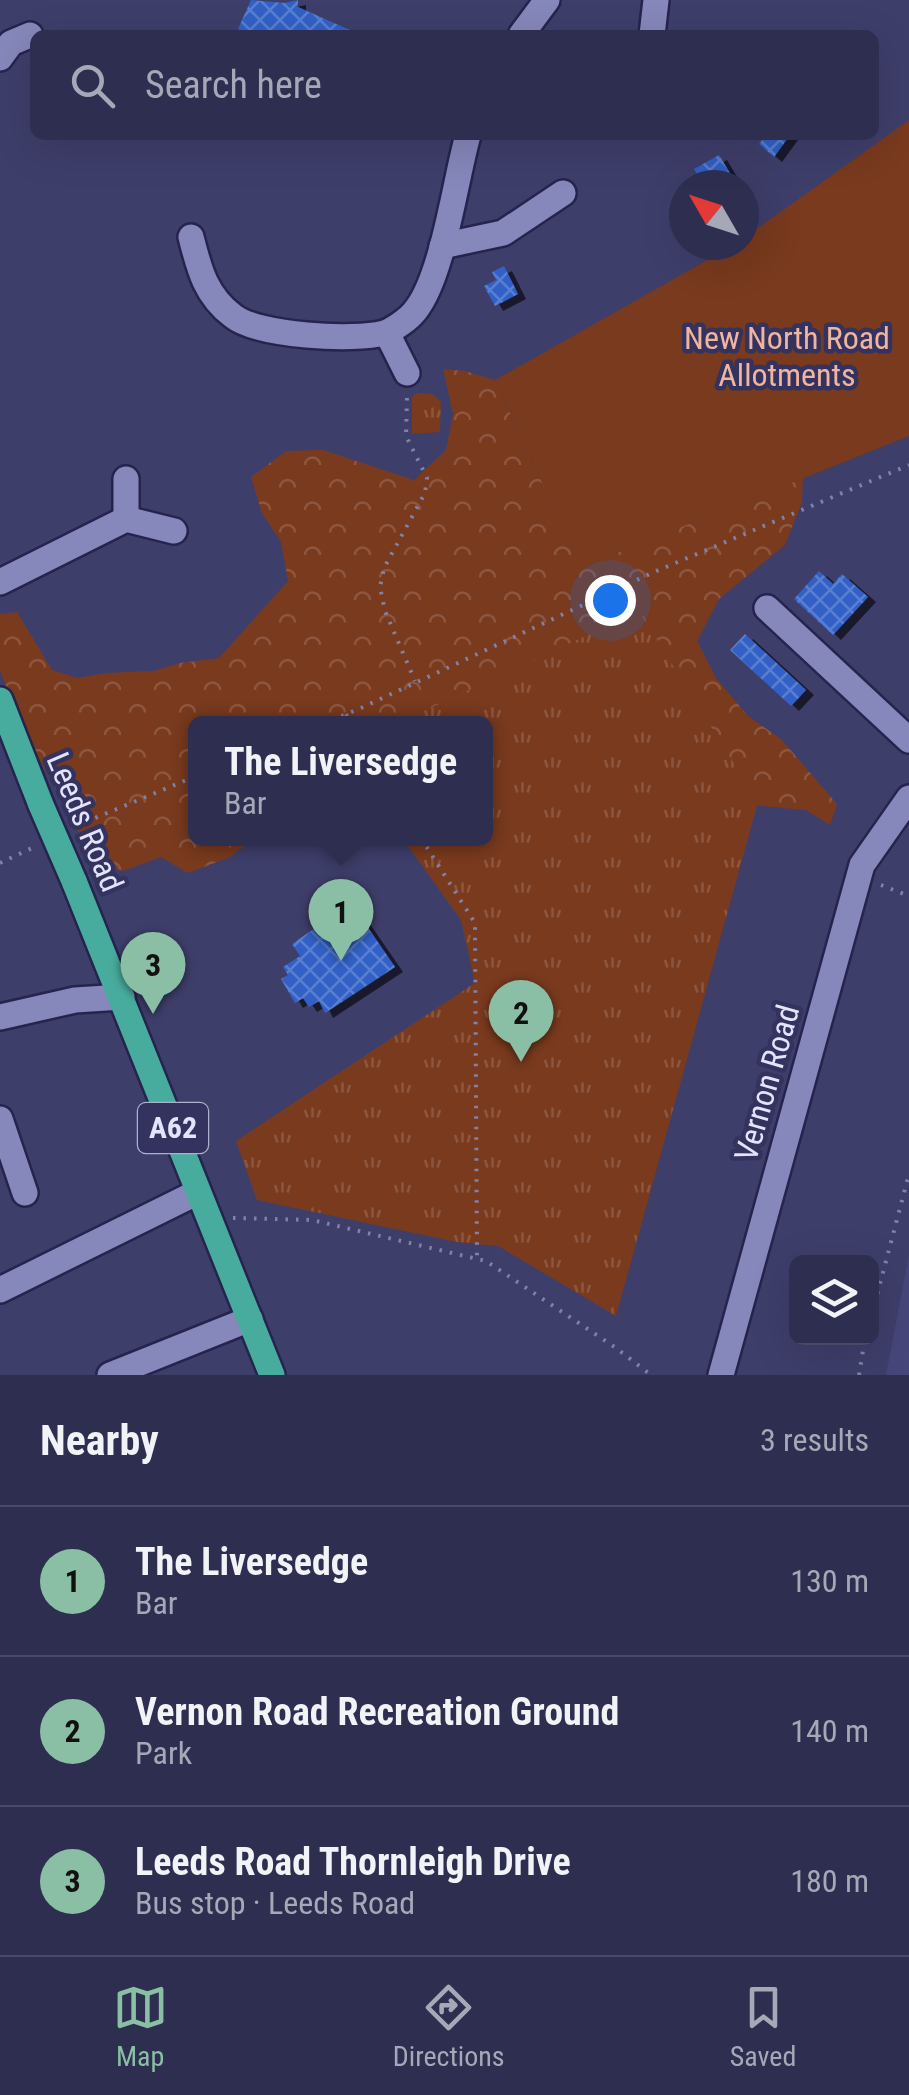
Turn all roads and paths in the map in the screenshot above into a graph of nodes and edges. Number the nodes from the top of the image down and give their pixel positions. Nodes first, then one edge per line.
1 (547, 0) edge
2 (656, 0) edge
3 (525, 30) edge
4 (653, 30) edge
5 (30, 35) dead end
6 (0, 58) edge
7 (467, 140) edge
8 (562, 194) dead end
9 (192, 237) dead end
10 (442, 246) junction
11 (387, 332) junction
12 (407, 373) joint
13 (909, 465) edge
14 (126, 479) dead end
15 (126, 519) junction
16 (174, 530) dead end
17 (0, 582) edge
18 (767, 608) dead end
19 (416, 682) junction
20 (0, 700) edge
21 (346, 714) joint
22 (341, 716) edge
23 (909, 740) edge
24 (188, 779) edge
25 (902, 808) edge
26 (71, 828) dead end
27 (36, 846) dead end
28 (425, 846) edge
29 (0, 863) edge
30 (859, 876) junction
31 (909, 896) edge
32 (122, 997) junction
33 (0, 1016) edge
34 (0, 1119) edge
35 (909, 1174) edge
36 (198, 1192) junction
37 (25, 1194) dead end
38 (212, 1228) junction
39 (476, 1259) junction
40 (879, 1288) edge
41 (0, 1290) edge
42 (250, 1319) junction
43 (864, 1345) edge
44 (110, 1375) edge
45 (272, 1375) edge
46 (651, 1375) edge
47 (721, 1375) edge
48 (859, 1375) edge

1 - 3 street
2 - 4 street
5 - 6 street
7 - 10 street
8 - 10 street
9 - 11 street
10 - 11 street
11 - 12 street
12 - 19 path
13 - 19 path
14 - 15 street
15 - 16 street
15 - 17 street
18 - 23 street
19 - 21 path
20 - 32 main road, Leeds Road / A62, bridge
21 - 22 path
24 - 26 path
25 - 30 street, Vernon Road
27 - 29 path
28 - 39 path
30 - 31 path
30 - 47 street, Vernon Road
32 - 33 street
32 - 36 main road, Leeds Road / A62
34 - 37 street
35 - 40 path
36 - 38 main road, Leeds Road / A62
36 - 41 street
38 - 39 path
38 - 42 main road, Leeds Road / A62
39 - 46 path
42 - 44 street
42 - 45 main road, Leeds Road / A62
43 - 48 path

